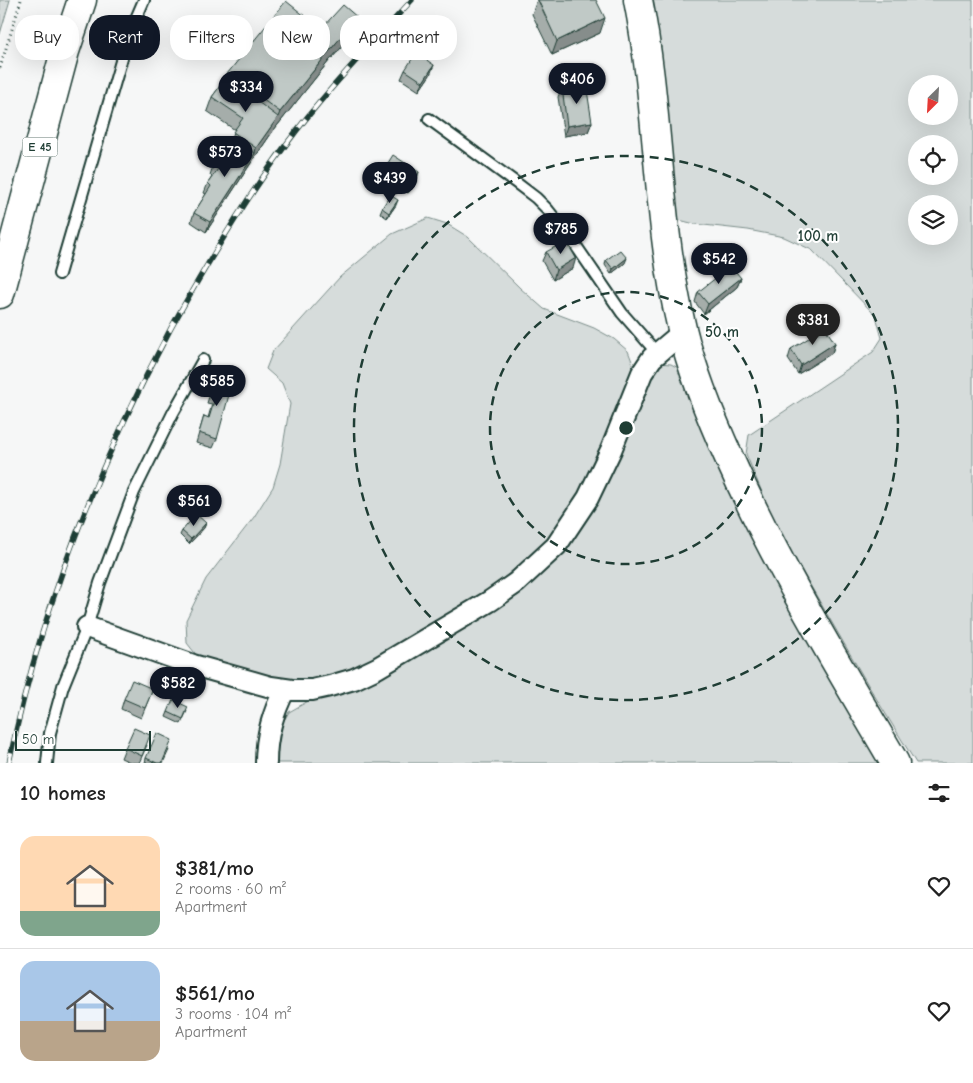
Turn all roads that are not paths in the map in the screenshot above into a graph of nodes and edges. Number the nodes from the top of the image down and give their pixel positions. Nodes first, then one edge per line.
1 (82, 0) edge
2 (144, 0) edge
3 (638, 0) edge
4 (429, 118) dead end
5 (58, 274) dead end
6 (0, 294) edge
7 (683, 332) junction
8 (657, 353) junction
9 (203, 360) dead end
10 (87, 627) junction
11 (285, 689) junction
12 (47, 763) edge
13 (266, 763) edge
14 (895, 763) edge

1 - 6 main road, E 45
2 - 5 lane
3 - 7 main road
4 - 8 lane
7 - 8 street
7 - 14 main road
8 - 11 street
9 - 10 lane
10 - 11 street
10 - 12 lane
11 - 13 street

